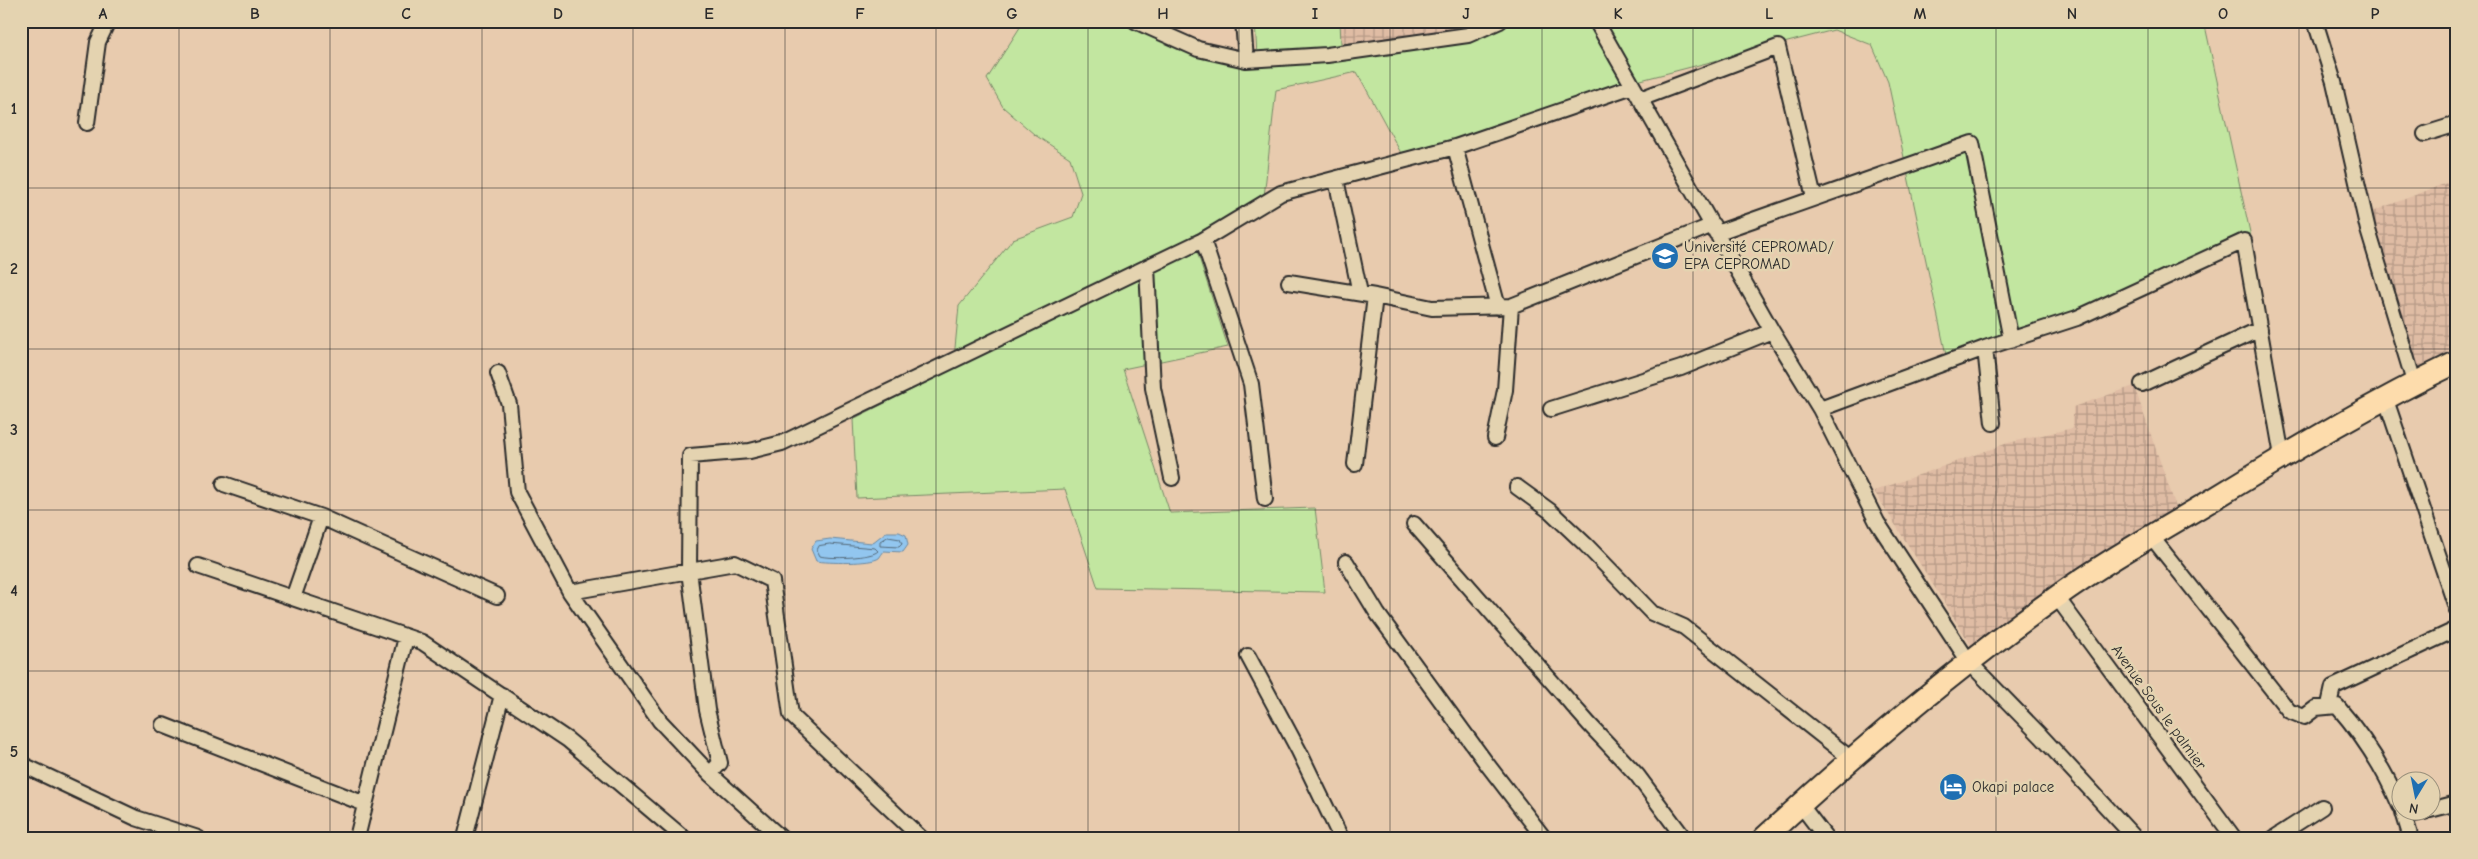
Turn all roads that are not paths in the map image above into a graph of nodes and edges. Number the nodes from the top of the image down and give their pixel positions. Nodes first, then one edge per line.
1 (108, 21) edge
2 (1135, 21) edge
3 (1243, 21) edge
4 (1500, 21) edge
5 (1596, 21) edge
6 (2315, 21) edge
7 (1246, 60) junction
8 (1633, 86) junction
9 (1640, 99) junction
10 (87, 123) dead end
11 (2457, 124) edge
12 (2425, 134) dead end
13 (1455, 147) junction
14 (1336, 179) junction
15 (1814, 198) junction
16 (1714, 229) junction
17 (1203, 240) junction
18 (1147, 268) junction
19 (1289, 282) dead end
20 (1360, 293) junction
21 (1375, 296) junction
22 (1505, 306) junction
23 (2260, 329) junction
24 (1772, 331) junction
25 (2011, 340) junction
26 (1985, 348) junction
27 (2457, 362) edge
28 (498, 373) dead end
29 (2414, 382) junction
30 (2142, 384) dead end
31 (2386, 397) junction
32 (1551, 409) dead end
33 (1820, 409) junction
34 (1993, 424) dead end
35 (1495, 438) dead end
36 (2282, 456) junction
37 (1356, 464) dead end
38 (1172, 478) dead end
39 (224, 484) dead end
40 (1517, 487) dead end
41 (1265, 500) dead end
42 (321, 517) junction
43 (1414, 524) dead end
44 (2150, 536) junction
45 (1346, 562) dead end
46 (198, 566) dead end
47 (688, 571) junction
48 (570, 592) junction
49 (497, 596) dead end
50 (2056, 596) junction
51 (293, 598) junction
52 (2457, 610) edge
53 (2457, 629) edge
54 (406, 637) junction
55 (1248, 656) dead end
56 (1969, 662) junction
57 (502, 695) junction
58 (2329, 705) junction
59 (163, 725) dead end
60 (1850, 758) junction
61 (21, 764) edge
62 (710, 774) junction
63 (2390, 782) edge
64 (2457, 803) edge
65 (365, 804) junction
66 (1800, 804) junction
67 (2322, 807) dead end
68 (2440, 807) edge
69 (2406, 822) edge
70 (2130, 836) edge
71 (198, 838) edge
72 (356, 838) edge
73 (465, 838) edge
74 (684, 838) edge
75 (781, 838) edge
76 (921, 838) edge
77 (1341, 838) edge
78 (1544, 838) edge
79 (1684, 838) edge
80 (1764, 838) edge
81 (1826, 838) edge
82 (2234, 838) edge
83 (2274, 838) edge
84 (2411, 838) edge

1 - 10 street
2 - 7 street
3 - 7 street
4 - 7 street
5 - 8 street
6 - 29 street
8 - 9 street
8 - 13 street
9 - 15 street
9 - 16 street
11 - 12 street
13 - 14 street
13 - 22 street
14 - 17 street
14 - 20 street
15 - 16 street
15 - 25 street
16 - 22 street
16 - 24 street
17 - 18 street
17 - 41 street
18 - 38 street
18 - 47 street
19 - 20 street
20 - 21 street
21 - 22 street
21 - 37 street
22 - 35 street
23 - 25 street
23 - 30 street
23 - 36 street
24 - 32 street
24 - 33 street
25 - 26 street
26 - 33 street
26 - 34 street
27 - 29 highway
28 - 48 street
29 - 31 highway
31 - 36 highway
31 - 52 street
33 - 56 street
36 - 44 highway
39 - 42 street
40 - 60 street
42 - 49 street
42 - 51 street
43 - 79 street
44 - 50 highway
44 - 58 street
45 - 78 street
46 - 51 street
47 - 48 street
47 - 62 street
47 - 76 street
48 - 62 street
50 - 56 highway
50 - 82 street, Avenue Sous le palmier
51 - 54 street
53 - 58 street
54 - 57 street
54 - 65 street
55 - 77 street
56 - 60 highway
56 - 70 street
57 - 73 street
57 - 74 street
58 - 63 street
59 - 65 street
60 - 66 highway
61 - 71 street
62 - 75 street
64 - 68 street
65 - 72 street
66 - 80 highway
66 - 81 street
67 - 83 street
69 - 84 street

